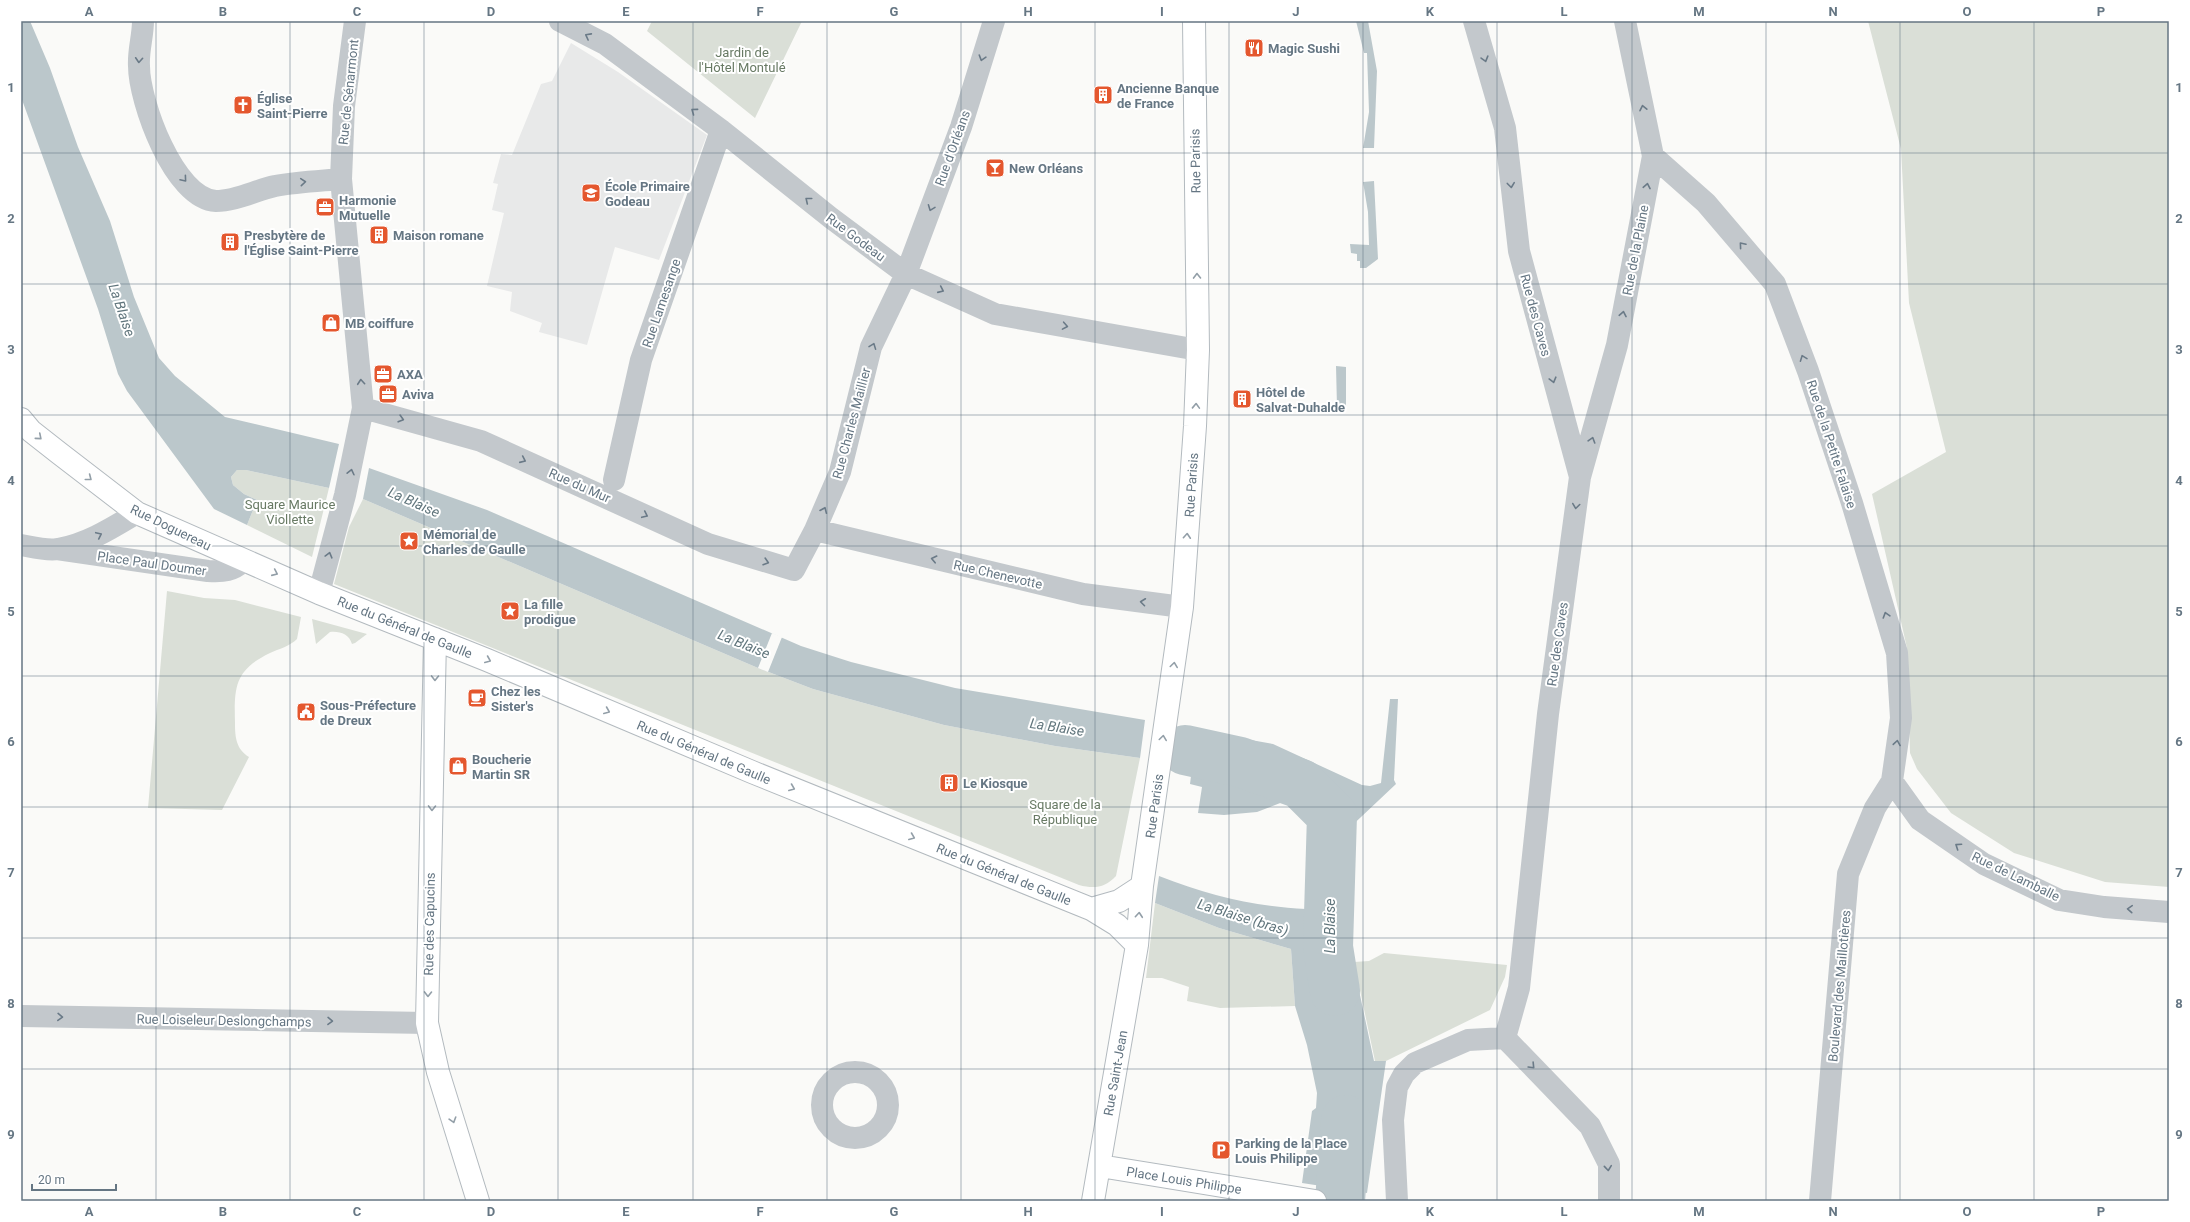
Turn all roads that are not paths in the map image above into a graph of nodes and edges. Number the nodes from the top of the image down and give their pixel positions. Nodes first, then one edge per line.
1 (143, 21) edge
2 (355, 21) edge
3 (560, 21) edge
4 (994, 21) edge
5 (1194, 21) edge
6 (1474, 21) edge
7 (1625, 21) edge
8 (721, 130) junction
9 (1653, 156) junction
10 (341, 179) junction
11 (906, 274) junction
12 (1198, 350) junction
13 (363, 408) junction
14 (21, 419) edge
15 (1580, 477) junction
16 (614, 480) dead end
17 (137, 513) junction
18 (815, 530) junction
19 (21, 545) edge
20 (57, 549) junction
21 (244, 560) junction
22 (794, 570) joint
23 (319, 593) junction
24 (1182, 607) junction
25 (435, 639) junction
26 (1892, 781) junction
27 (1142, 886) junction
28 (1090, 909) junction
29 (2169, 912) edge
30 (1137, 945) junction
31 (21, 1016) edge
32 (427, 1023) junction
33 (1505, 1038) junction
34 (1100, 1166) junction
35 (478, 1201) edge
36 (1093, 1201) edge
37 (1315, 1201) edge
38 (1397, 1201) edge
39 (1609, 1201) edge
40 (1820, 1201) edge

1 -> 10 street
2 - 10 street, Rue de Sénarmont
8 -> 3 street, Rue Godeau
4 -> 11 street, Rue d'Orléans
12 -> 5 street, Rue Parisis
6 -> 15 street, Rue des Caves
9 -> 7 street, Rue de la Plaine
11 -> 8 street, Rue Godeau
8 - 16 street, Rue Lamesange
15 -> 9 street, Rue de la Plaine
26 -> 9 street, Rue de la Petite Falaise
13 -> 10 street, Rue de Sénarmont
11 -> 12 street, Rue Godeau
18 -> 11 street, Rue Charles Maillier
24 -> 12 street, Rue Parisis
13 -> 22 street, Rue du Mur
23 -> 13 street, Rue de Sénarmont
14 -> 17 street, Rue Doguereau
15 -> 33 street, Rue des Caves
20 -> 17 street
17 - 21 street, Rue Doguereau
18 - 22 street, Rue Charles Maillier
24 -> 18 street, Rue Chenevotte
19 - 20 street, Place Paul Doumer
20 - 21 street, Place Paul Doumer
21 -> 23 street, Rue Doguereau
23 - 25 street, Rue du Général de Gaulle
27 -> 24 street, Rue Parisis
25 -> 28 street, Rue du Général de Gaulle
25 -> 32 street, Rue des Capucins
29 -> 26 street, Rue de Lamballe
26 - 40 street, Boulevard des Maillotières
27 - 28 street
30 -> 27 street, Rue Parisis
28 - 30 street, Rue du Général de Gaulle
30 - 34 street, Rue Saint-Jean
31 -> 32 street, Rue Loiseleur Deslongchamps
32 -> 35 street, Rue des Capucins
33 - 38 street
33 -> 39 street
34 - 36 street, Rue Saint-Jean
34 - 37 street, Place Louis Philippe

